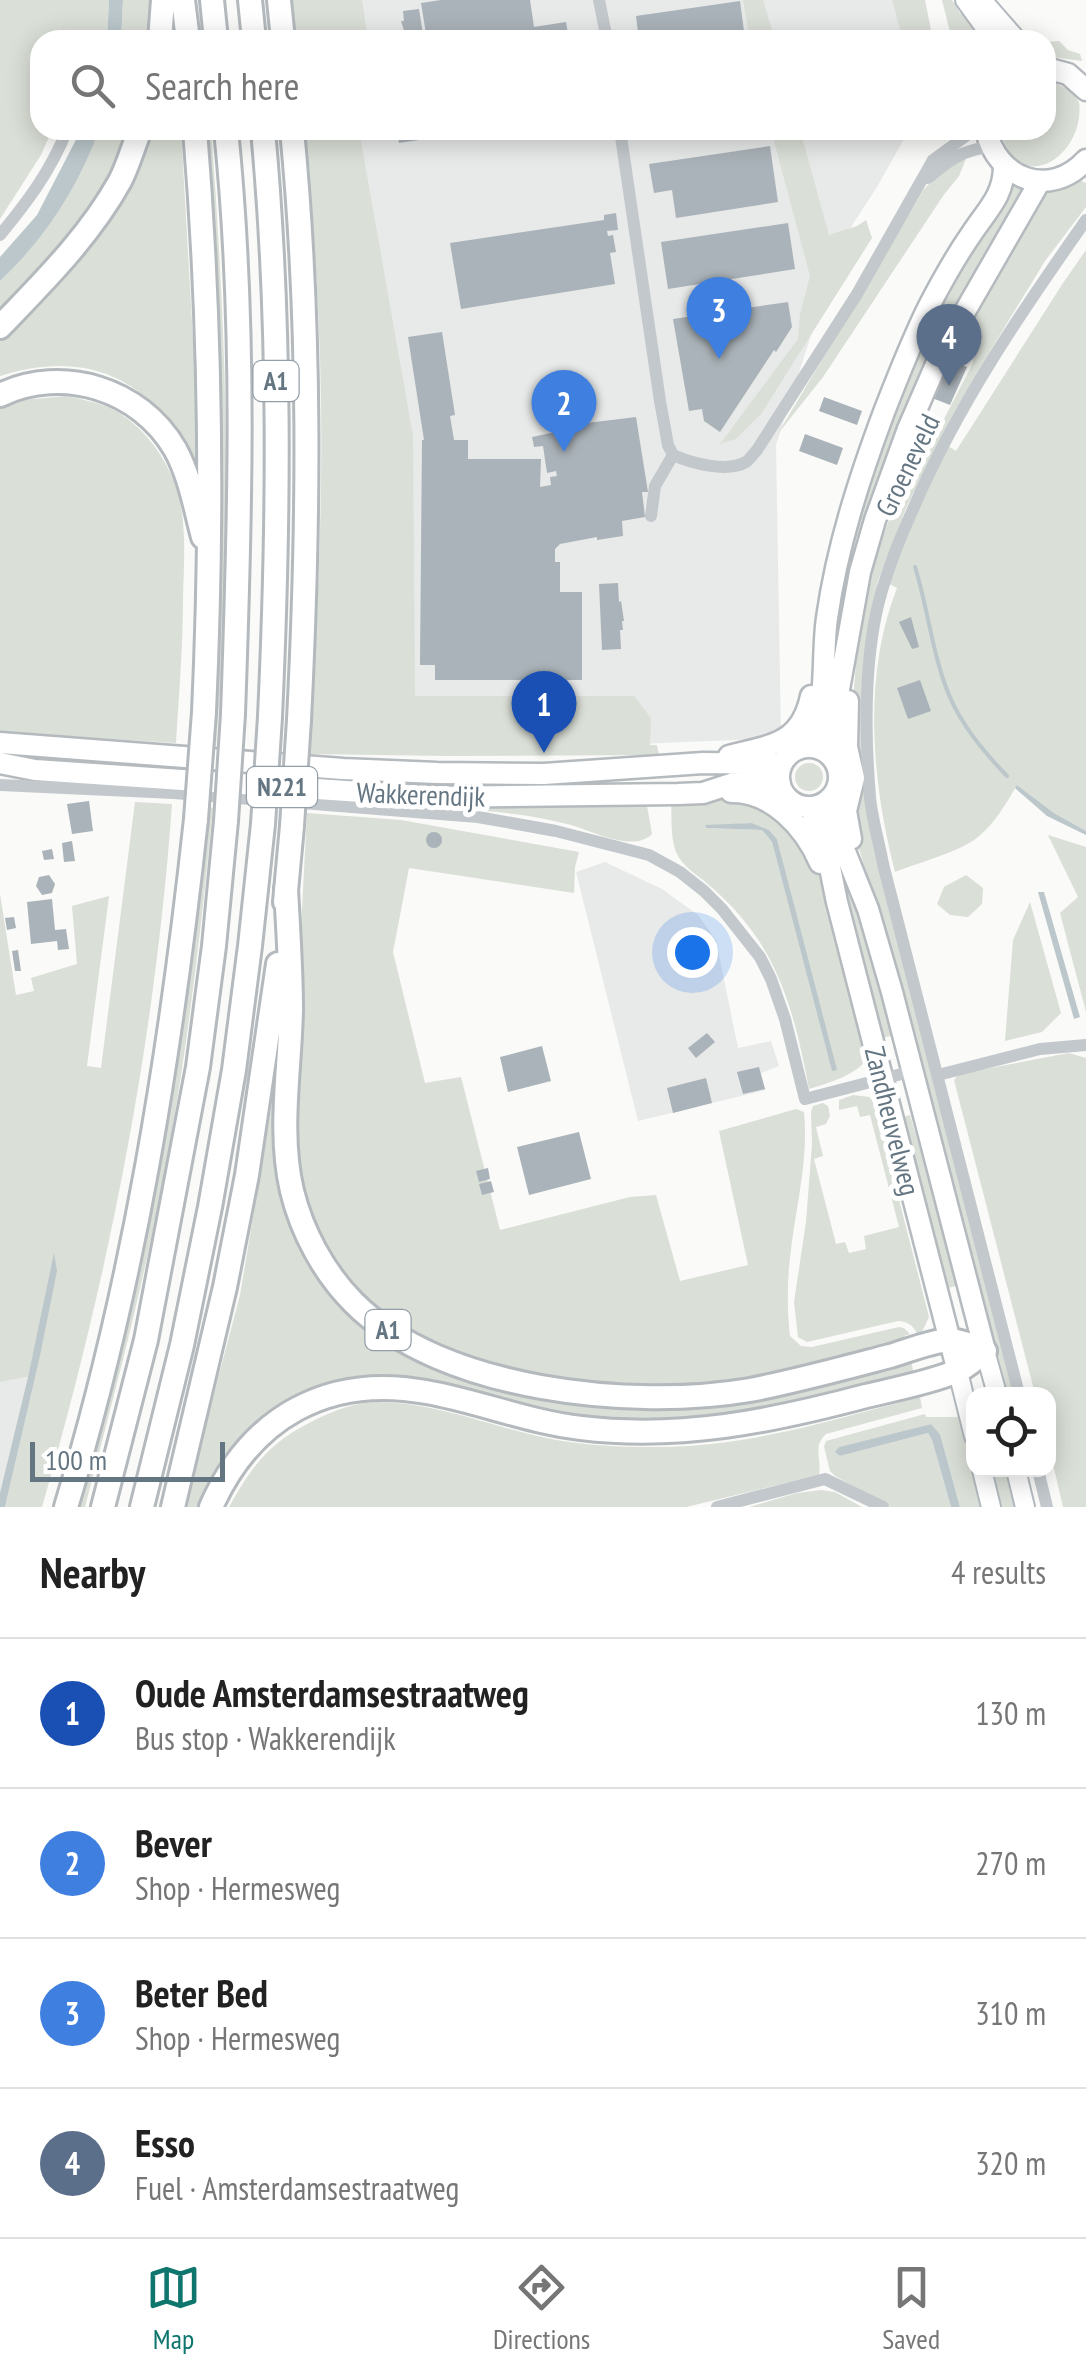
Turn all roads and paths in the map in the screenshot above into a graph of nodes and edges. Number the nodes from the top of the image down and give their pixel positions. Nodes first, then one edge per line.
1 (163, 0) edge
2 (182, 0) edge
3 (212, 0) edge
4 (250, 0) edge
5 (279, 0) edge
6 (599, 0) edge
7 (965, 0) edge
8 (982, 0) edge
9 (161, 30) edge
10 (186, 30) edge
11 (215, 30) edge
12 (253, 30) edge
13 (281, 30) edge
14 (605, 30) edge
15 (987, 30) edge
16 (1008, 30) edge
17 (1056, 71) edge
18 (1081, 77) edge
19 (63, 140) edge
20 (136, 140) edge
21 (196, 140) edge
22 (227, 140) edge
23 (264, 140) edge
24 (293, 140) edge
25 (621, 140) edge
26 (958, 140) edge
27 (985, 140) edge
28 (989, 140) edge
29 (1085, 164) edge
30 (1004, 166) junction
31 (1040, 181) junction
32 (922, 182) junction
33 (1086, 220) edge
34 (0, 236) edge
35 (0, 328) edge
36 (0, 395) edge
37 (673, 454) junction
38 (651, 516) dead end
39 (210, 564) junction
40 (826, 622) junction
41 (850, 630) junction
42 (0, 743) edge
43 (808, 746) junction
44 (831, 756) junction
45 (0, 763) edge
46 (703, 764) junction
47 (781, 774) junction
48 (0, 784) edge
49 (703, 793) junction
50 (819, 803) junction
51 (286, 888) junction
52 (837, 902) junction
53 (868, 909) junction
54 (1086, 1045) edge
55 (913, 1071) junction
56 (938, 1076) junction
57 (882, 1078) junction
58 (950, 1340) junction
59 (986, 1350) junction
60 (958, 1372) junction
61 (995, 1387) edge
62 (1017, 1387) edge
63 (966, 1405) edge
64 (984, 1477) edge
65 (1018, 1477) edge
66 (1040, 1477) edge
67 (66, 1507) edge
68 (103, 1507) edge
69 (142, 1507) edge
70 (173, 1507) edge
71 (211, 1507) edge
72 (718, 1507) edge
73 (882, 1507) edge
74 (992, 1507) edge
75 (1025, 1507) edge
76 (1047, 1507) edge

1 - 9 highway
2 - 10 highway
3 - 11 highway
4 - 12 highway
5 - 13 highway
6 - 14 street
7 - 15 main road
8 - 16 main road
17 - 18 main road
19 - 34 street
20 - 35 highway
21 - 39 highway
22 - 68 highway, A1, bridge
23 - 69 highway, A1, bridge
24 - 51 highway, A1, bridge
25 - 37 street
26 - 32 street
27 - 32 street
28 - 30 main road
29 - 31 main road
30 - 31 main road
30 - 40 main road, N221
31 - 41 main road, N221
32 - 37 street
33 - 56 street, Groeneveld
36 - 39 highway
37 - 38 street
39 - 67 highway, bridge
40 - 43 main road, N221
40 - 46 main road, N221
41 - 44 main road, N221
41 - 53 main road, N221
42 - 46 main road, Wakkerendijk / N221
43 - 44 main road
43 - 47 main road
44 - 50 main road, N221
45 - 49 main road, Wakkerendijk / N221
46 - 47 main road, Wakkerendijk / N221
47 - 49 main road, Wakkerendijk / N221
47 - 50 main road
48 - 57 street, Wakkerendijk
49 - 52 main road, N221
50 - 52 main road, Zandheuvelweg / N221
50 - 53 main road, Zandheuvelweg / N221
51 - 58 highway, A1
51 - 70 highway, A1
52 - 57 main road, Zandheuvelweg / N221
53 - 55 main road, Zandheuvelweg / N221
54 - 56 street
55 - 57 street
55 - 59 main road, Zandheuvelweg / N221
56 - 62 street, Zandheuvelweg
57 - 58 main road, Zandheuvelweg / N221
58 - 59 highway
58 - 60 main road, Zandheuvelweg / N221
59 - 60 highway, A1
59 - 61 main road, Zandheuvelweg / N221
60 - 63 main road, Zandheuvelweg / N221
60 - 71 highway, A1
64 - 74 main road
65 - 75 main road
66 - 76 street
72 - 73 street

